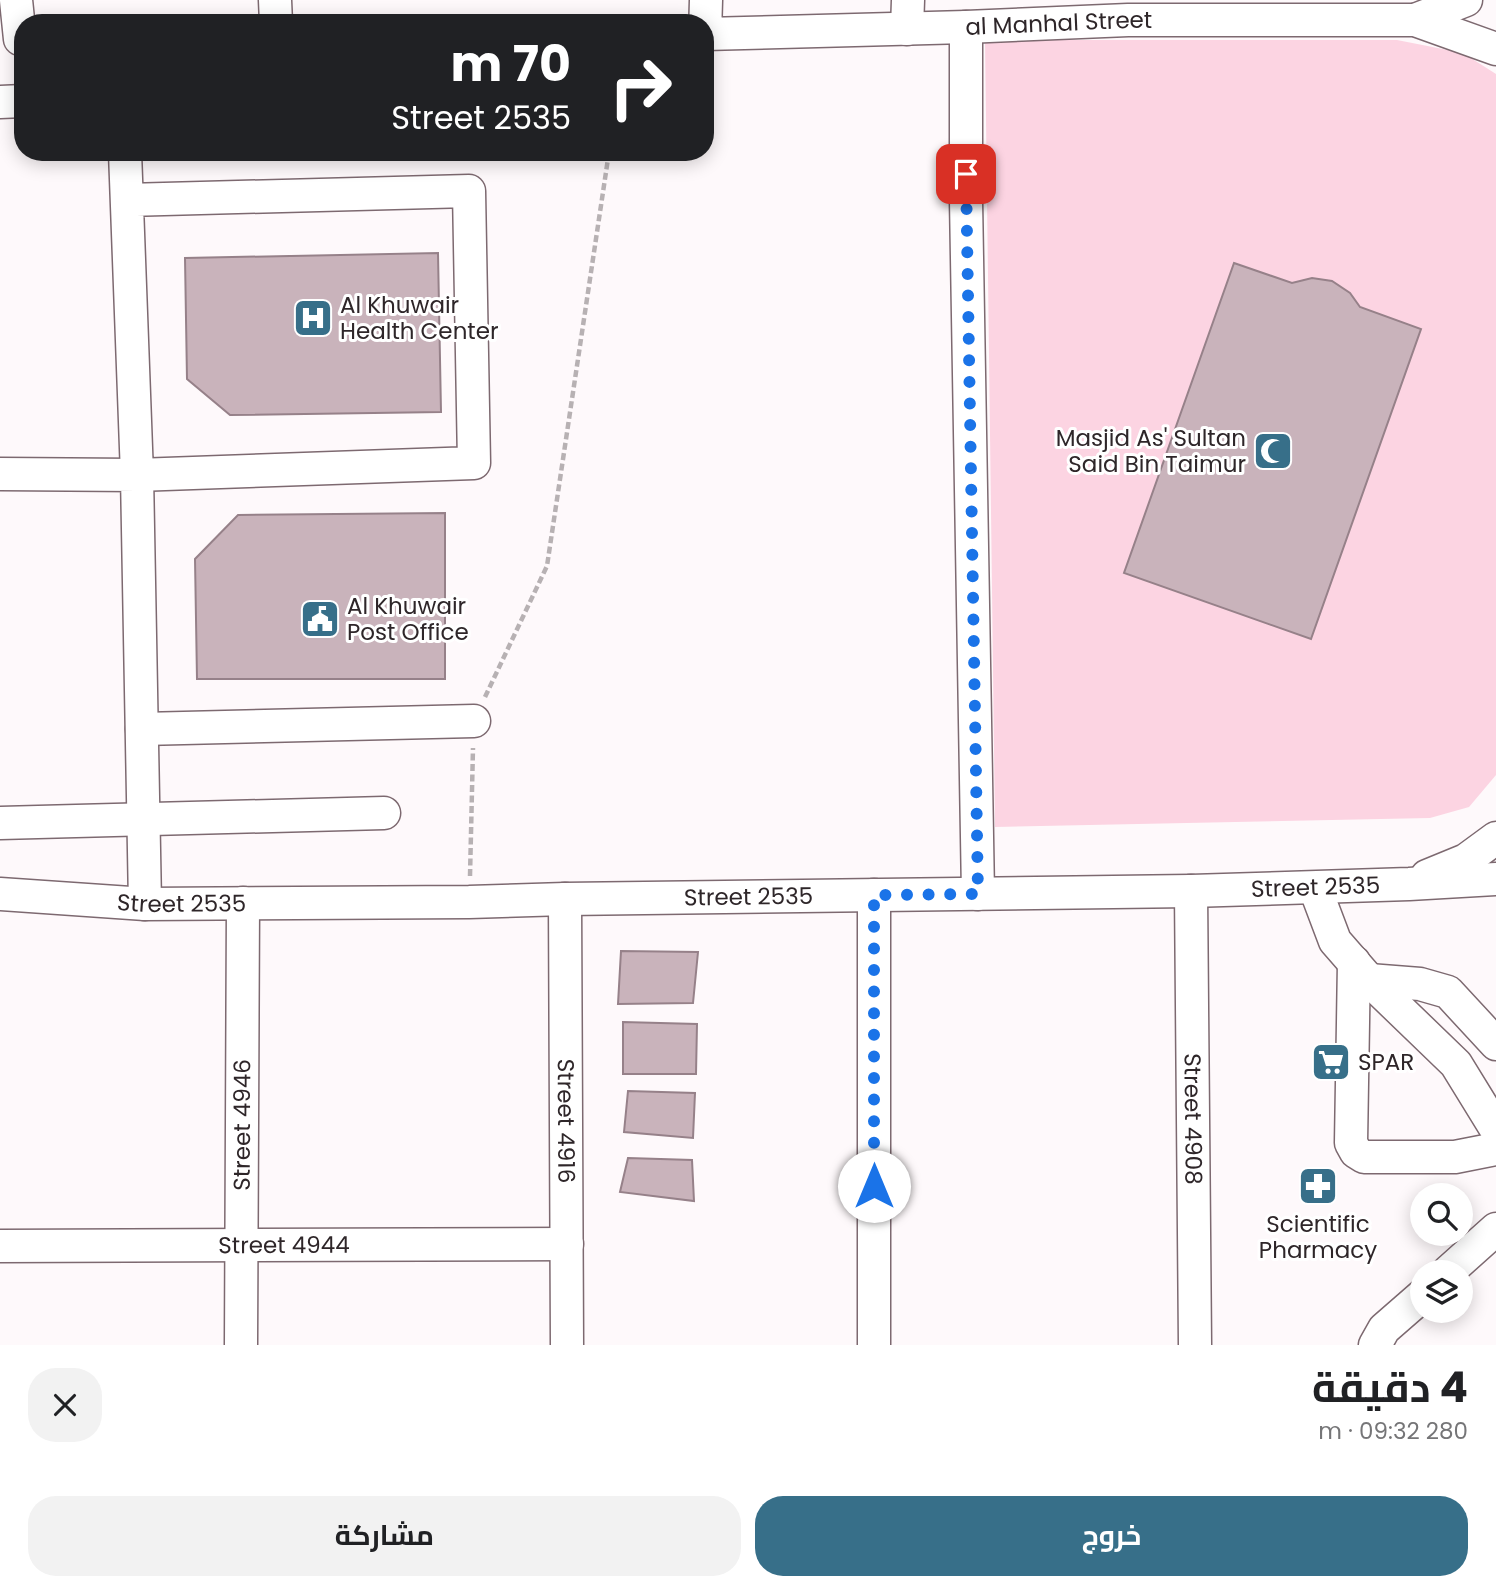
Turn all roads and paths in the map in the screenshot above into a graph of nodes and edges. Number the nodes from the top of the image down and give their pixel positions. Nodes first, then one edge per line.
1 (1466, 0) edge
2 (1128, 10) edge
3 (908, 15) edge
4 (1415, 20) junction
5 (966, 27) junction
6 (714, 33) edge
7 (1496, 49) edge
8 (125, 161) edge
9 (608, 161) edge
10 (127, 200) junction
11 (0, 474) edge
12 (137, 475) junction
13 (474, 721) junction
14 (142, 729) junction
15 (384, 813) dead end
16 (144, 820) junction
17 (0, 822) edge
18 (1496, 838) edge
19 (1496, 879) edge
20 (1409, 884) junction
21 (1315, 888) junction
22 (1191, 891) junction
23 (0, 894) edge
24 (978, 894) junction
25 (1496, 894) edge
26 (874, 895) junction
27 (565, 899) junction
28 (469, 902) junction
29 (243, 903) junction
30 (145, 904) junction
31 (1361, 971) junction
32 (1496, 1044) edge
33 (1496, 1129) edge
34 (1496, 1149) edge
35 (1496, 1230) edge
36 (567, 1244) junction
37 (0, 1246) edge
38 (241, 1246) junction
39 (1462, 1260) edge
40 (1410, 1306) edge
41 (241, 1345) edge
42 (567, 1345) edge
43 (874, 1345) edge
44 (1195, 1345) edge
45 (1375, 1345) edge

1 - 4 street, al Manhal Street
2 - 4 street, al Manhal Street
2 - 5 street, al Manhal Street
3 - 5 street, al Manhal Street
3 - 6 street, al Manhal Street
4 - 7 street, al Manhal Street
5 - 24 street
8 - 10 street
9 - 13 path
10 - 12 street
10 - 12 street
11 - 12 street
12 - 14 street
13 - 14 street
13 - 28 path
14 - 16 street
15 - 16 street
16 - 17 street
16 - 30 street
18 - 20 street
19 - 20 street, Street 2535
20 - 21 street, Street 2535
20 - 25 street
21 - 22 street, Street 2535
21 - 31 street
22 - 24 street, Street 2535
22 - 44 street, Street 4908
23 - 30 street, Street 2535
24 - 26 street, Street 2535
26 - 27 street, Street 2535
26 - 43 street
27 - 28 street, Street 2535
27 - 36 street, Street 4916
28 - 29 street, Street 2535
29 - 30 street, Street 2535
29 - 38 street, Street 4946
31 - 32 street
31 - 33 street
31 - 34 street
35 - 39 street
36 - 38 street, Street 4944
36 - 42 street, Street 4916
37 - 38 street, Street 4944
38 - 41 street, Street 4946
40 - 45 street

